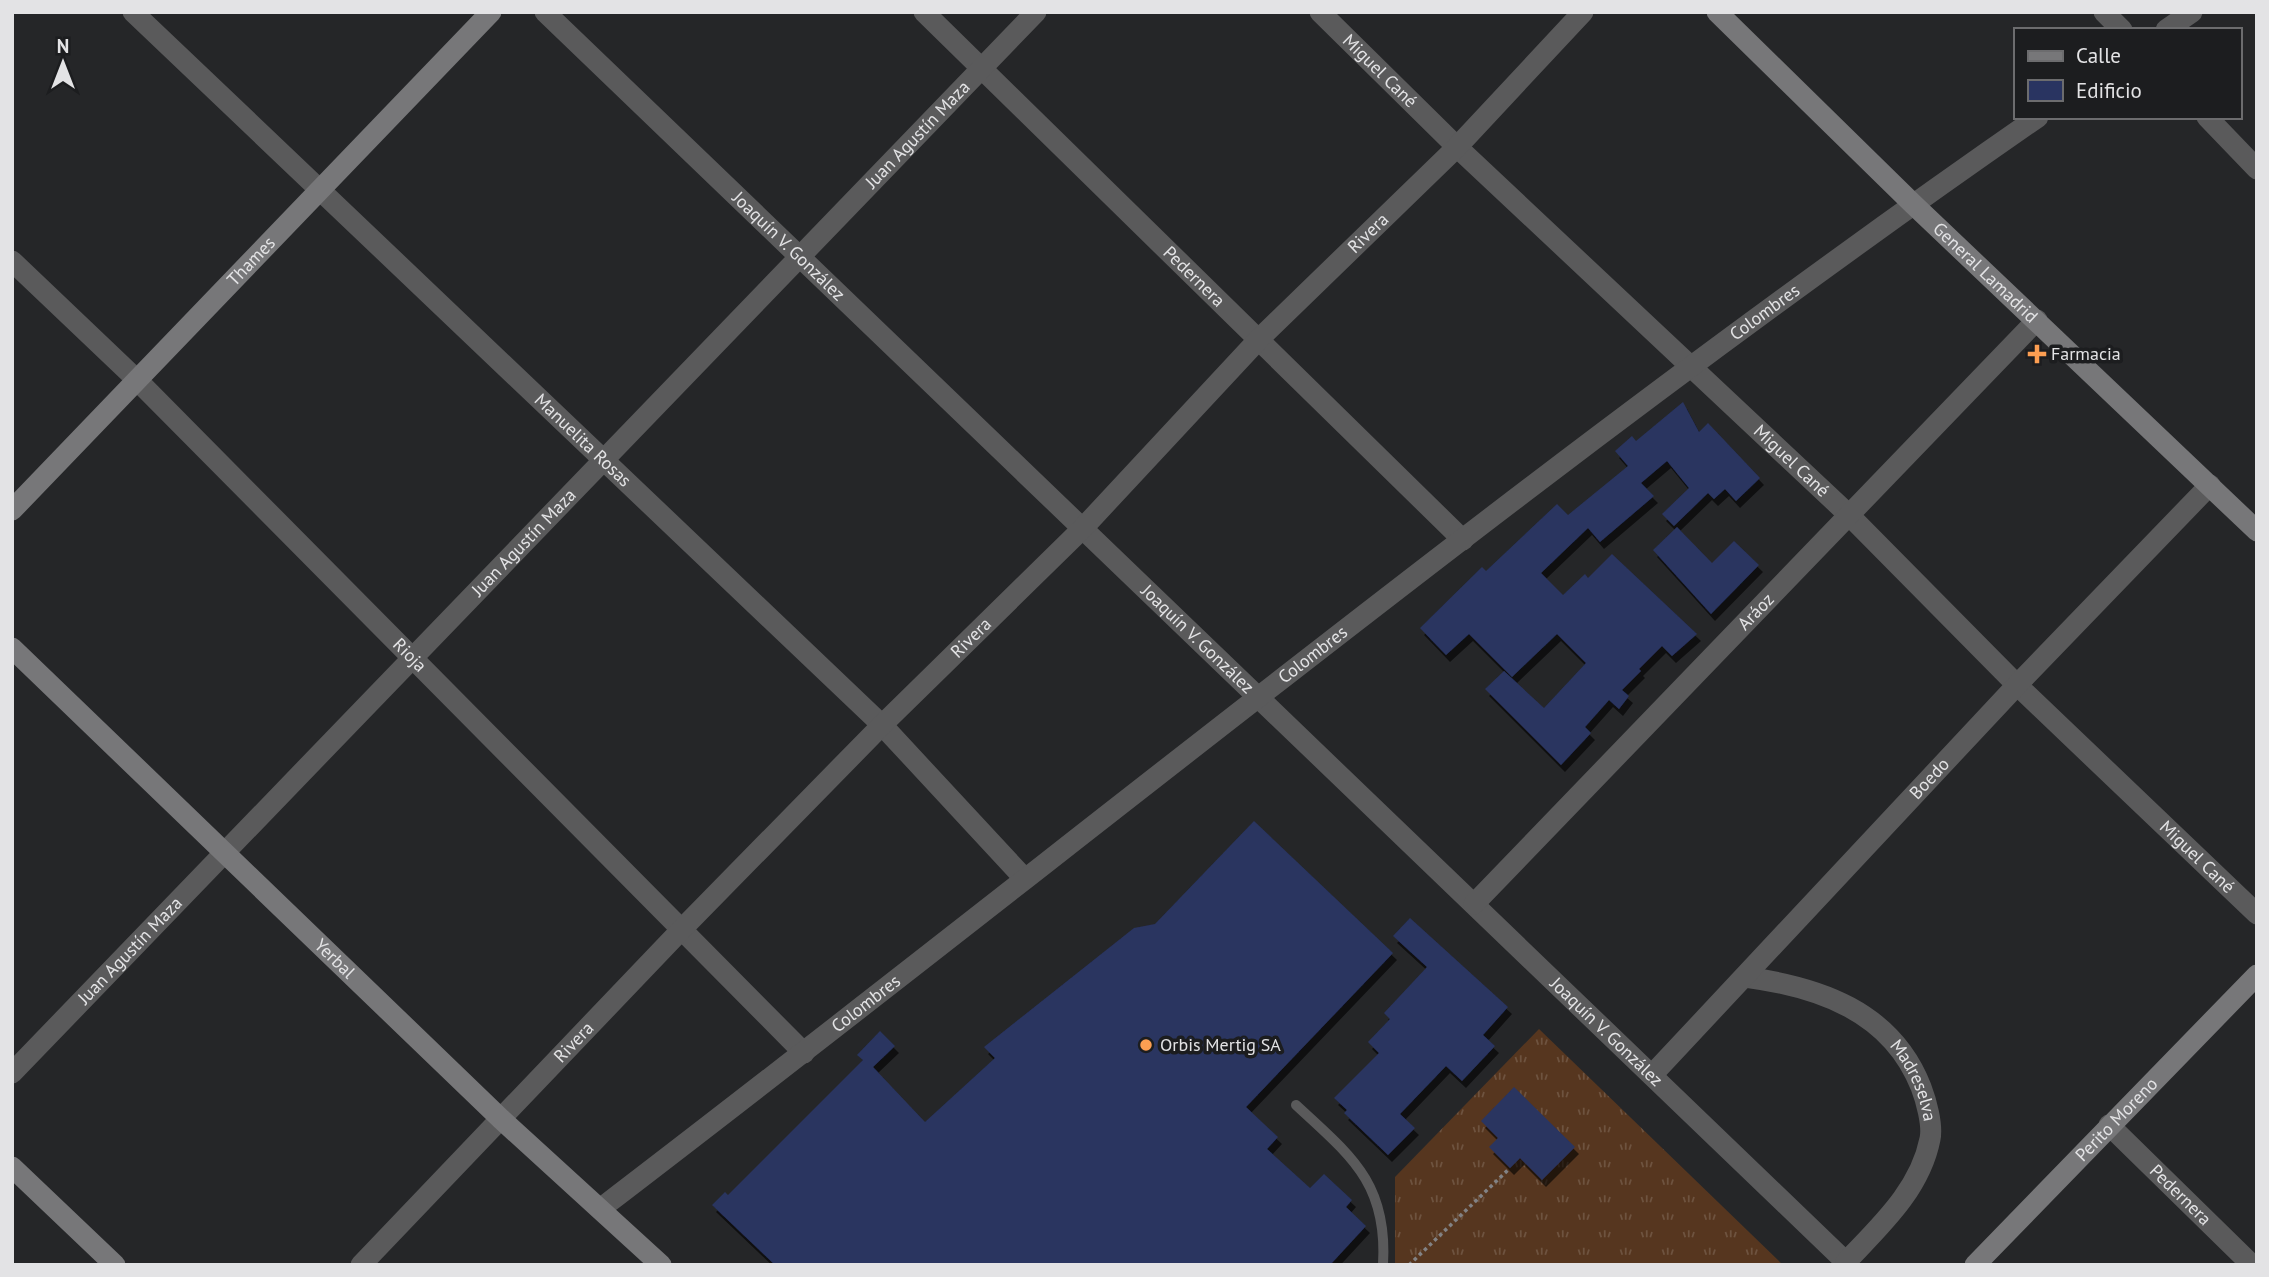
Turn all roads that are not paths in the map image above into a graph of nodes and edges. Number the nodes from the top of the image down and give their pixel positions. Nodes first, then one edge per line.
1 (133, 12) edge
2 (491, 12) edge
3 (545, 12) edge
4 (924, 12) edge
5 (1036, 12) edge
6 (1320, 12) edge
7 (1583, 12) edge
8 (1717, 12) edge
9 (2104, 12) edge
10 (2192, 12) edge
11 (2120, 28) edge
12 (2169, 28) edge
13 (982, 69) junction
14 (2035, 119) edge
15 (2209, 119) edge
16 (1457, 147) junction
17 (2257, 169) edge
18 (319, 190) junction
19 (1913, 204) junction
20 (799, 256) junction
21 (12, 261) edge
22 (2038, 320) junction
23 (1259, 339) junction
24 (1691, 365) junction
25 (136, 379) junction
26 (606, 461) junction
27 (2210, 485) junction
28 (12, 510) edge
29 (1849, 515) junction
30 (1083, 528) junction
31 (2257, 531) edge
32 (1463, 540) junction
33 (12, 649) edge
34 (413, 660) junction
35 (2017, 685) junction
36 (1259, 697) junction
37 (883, 725) junction
38 (225, 851) junction
39 (1024, 878) junction
40 (1474, 904) junction
41 (2257, 914) edge
42 (681, 930) junction
43 (2257, 975) edge
44 (1745, 977) junction
45 (804, 1054) junction
46 (12, 1073) edge
47 (1652, 1075) junction
48 (1296, 1105) dead end
49 (501, 1119) junction
50 (2109, 1125) junction
51 (12, 1167) edge
52 (600, 1209) junction
53 (1848, 1263) edge
54 (115, 1265) edge
55 (361, 1265) edge
56 (660, 1265) edge
57 (1382, 1265) edge
58 (1975, 1265) edge
59 (2252, 1265) edge

1 - 18 street, Manuelita Rosas
2 - 18 street, Thames
3 - 20 street, Joaquín V. González
4 - 13 street, Pedernera
5 - 13 street, Juan Agustín Maza
6 - 16 street, Miguel Cané
7 - 16 street, Rivera
8 - 19 street, General Lamadrid
9 - 11 street
10 - 12 street
13 - 20 street, Juan Agustín Maza
13 - 23 street, Pedernera
14 - 19 street, Colombres
15 - 17 street
16 - 23 street, Rivera
16 - 24 street, Miguel Cané
18 - 25 street, Thames
18 - 26 street, Manuelita Rosas
19 - 22 street, General Lamadrid
19 - 24 street, Colombres
20 - 26 street, Juan Agustín Maza
20 - 30 street, Joaquín V. González
21 - 25 street, Rioja
22 - 27 street, General Lamadrid
22 - 29 street, Aráoz
23 - 30 street, Rivera
23 - 32 street, Pedernera
24 - 29 street, Miguel Cané
24 - 32 street, Colombres
25 - 28 street, Thames
25 - 34 street, Rioja
26 - 34 street, Juan Agustín Maza
26 - 37 street, Manuelita Rosas
27 - 31 street, General Lamadrid
27 - 35 street, Boedo
29 - 35 street, Miguel Cané
29 - 40 street, Aráoz
30 - 36 street, Joaquín V. González
30 - 37 street, Rivera
32 - 36 street, Colombres
33 - 38 street, Yerbal
34 - 38 street, Juan Agustín Maza
34 - 42 street, Rioja
35 - 41 street, Miguel Cané
35 - 44 street, Boedo
36 - 39 street, Colombres
36 - 40 street, Joaquín V. González
37 - 39 street, Manuelita Rosas
37 - 42 street, Rivera
38 - 46 street, Juan Agustín Maza
38 - 49 street, Yerbal
39 - 45 street, Colombres
40 - 47 street, Joaquín V. González
42 - 45 street, Rioja
42 - 49 street, Rivera
43 - 50 street, Perito Moreno
44 - 47 street, Boedo
44 - 53 street, Madreselva
45 - 52 street, Colombres
47 - 53 street, Joaquín V. González
48 - 57 lane
49 - 52 street, Yerbal
49 - 55 street, Rivera
50 - 58 street, Perito Moreno
50 - 59 street, Pedernera
51 - 54 street
52 - 56 street, Yerbal

